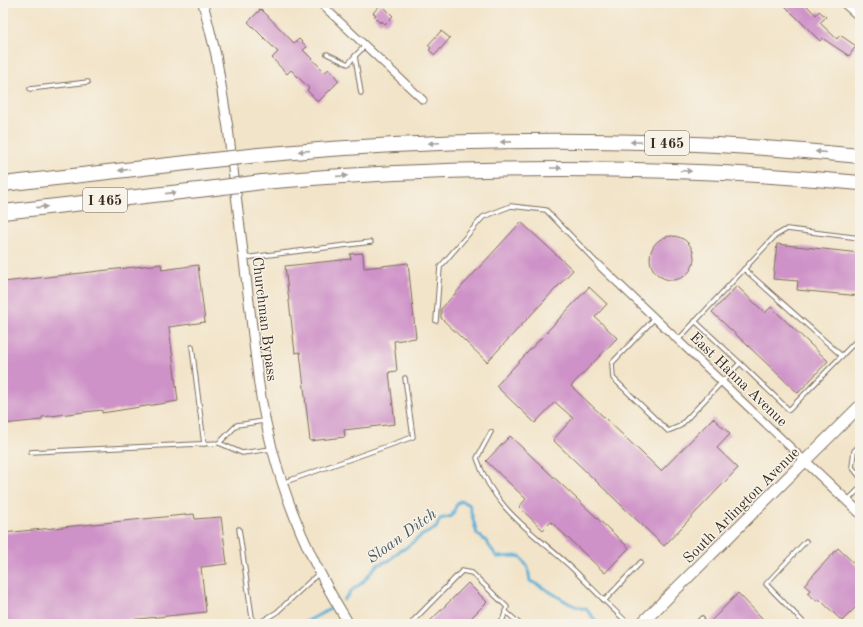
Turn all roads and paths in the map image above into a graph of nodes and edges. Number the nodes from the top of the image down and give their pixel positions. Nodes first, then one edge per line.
1 (203, 3) edge
2 (320, 3) edge
3 (843, 3) edge
4 (860, 18) edge
5 (365, 46) junction
6 (327, 54) dead end
7 (355, 56) junction
8 (88, 82) dead end
9 (30, 89) dead end
10 (361, 93) dead end
11 (423, 100) dead end
12 (860, 156) edge
13 (860, 183) edge
14 (3, 184) edge
15 (3, 212) edge
16 (860, 238) edge
17 (371, 242) dead end
18 (243, 258) junction
19 (599, 265) joint
20 (744, 269) junction
21 (655, 318) junction
22 (436, 321) dead end
23 (695, 321) junction
24 (860, 337) edge
25 (678, 340) junction
26 (192, 346) dead end
27 (842, 356) junction
28 (740, 363) junction
29 (405, 378) dead end
30 (722, 382) junction
31 (860, 406) edge
32 (265, 420) junction
33 (491, 432) dead end
34 (219, 443) junction
35 (204, 444) junction
36 (860, 445) edge
37 (272, 449) junction
38 (31, 452) dead end
39 (805, 462) junction
40 (860, 477) edge
41 (282, 484) junction
42 (860, 488) edge
43 (847, 501) junction
44 (860, 513) edge
45 (239, 529) dead end
46 (806, 540) dead end
47 (640, 562) dead end
48 (319, 572) junction
49 (604, 601) junction
50 (505, 611) junction
51 (702, 618) dead end
52 (648, 622) edge
53 (253, 624) edge
54 (257, 624) edge
55 (349, 624) edge
56 (414, 624) edge
57 (498, 624) edge
58 (520, 624) edge
59 (629, 624) edge
60 (696, 624) edge
61 (806, 624) edge

1 - 18 street, Churchman Bypass
2 - 5 street
3 - 4 street
5 - 7 lane
5 - 11 street
6 - 7 lane
7 - 10 lane
8 - 9 lane
12 -> 14 highway, I 465, bridge
15 -> 13 highway, I 465, bridge
16 - 20 lane
17 - 18 lane
18 - 32 street, Churchman Bypass
19 - 21 street, East Hanna Avenue
19 - 22 lane
20 - 23 lane
20 - 27 lane
21 - 25 street, East Hanna Avenue
21 - 30 lane
23 - 25 lane
23 - 28 lane
24 - 27 lane
25 - 30 street, East Hanna Avenue
26 - 35 lane
27 - 28 lane
28 - 30 lane
29 - 41 lane
30 - 39 street, East Hanna Avenue
31 - 39 main road, South Arlington Avenue
32 - 34 lane
32 - 37 street, Churchman Bypass
33 - 49 lane
34 - 35 lane
34 - 37 lane
35 - 38 lane
36 - 40 lane
37 - 41 street, Churchman Bypass
39 - 43 street, East Hanna Avenue
39 - 52 main road, South Arlington Avenue
41 - 48 street, Churchman Bypass
42 - 43 lane
43 - 44 street, East Hanna Avenue
45 - 53 lane
46 - 61 lane
47 - 49 lane
48 - 54 lane
48 - 55 street, Churchman Bypass
49 - 59 lane
50 - 56 lane
50 - 57 lane
50 - 58 lane
51 - 60 lane

